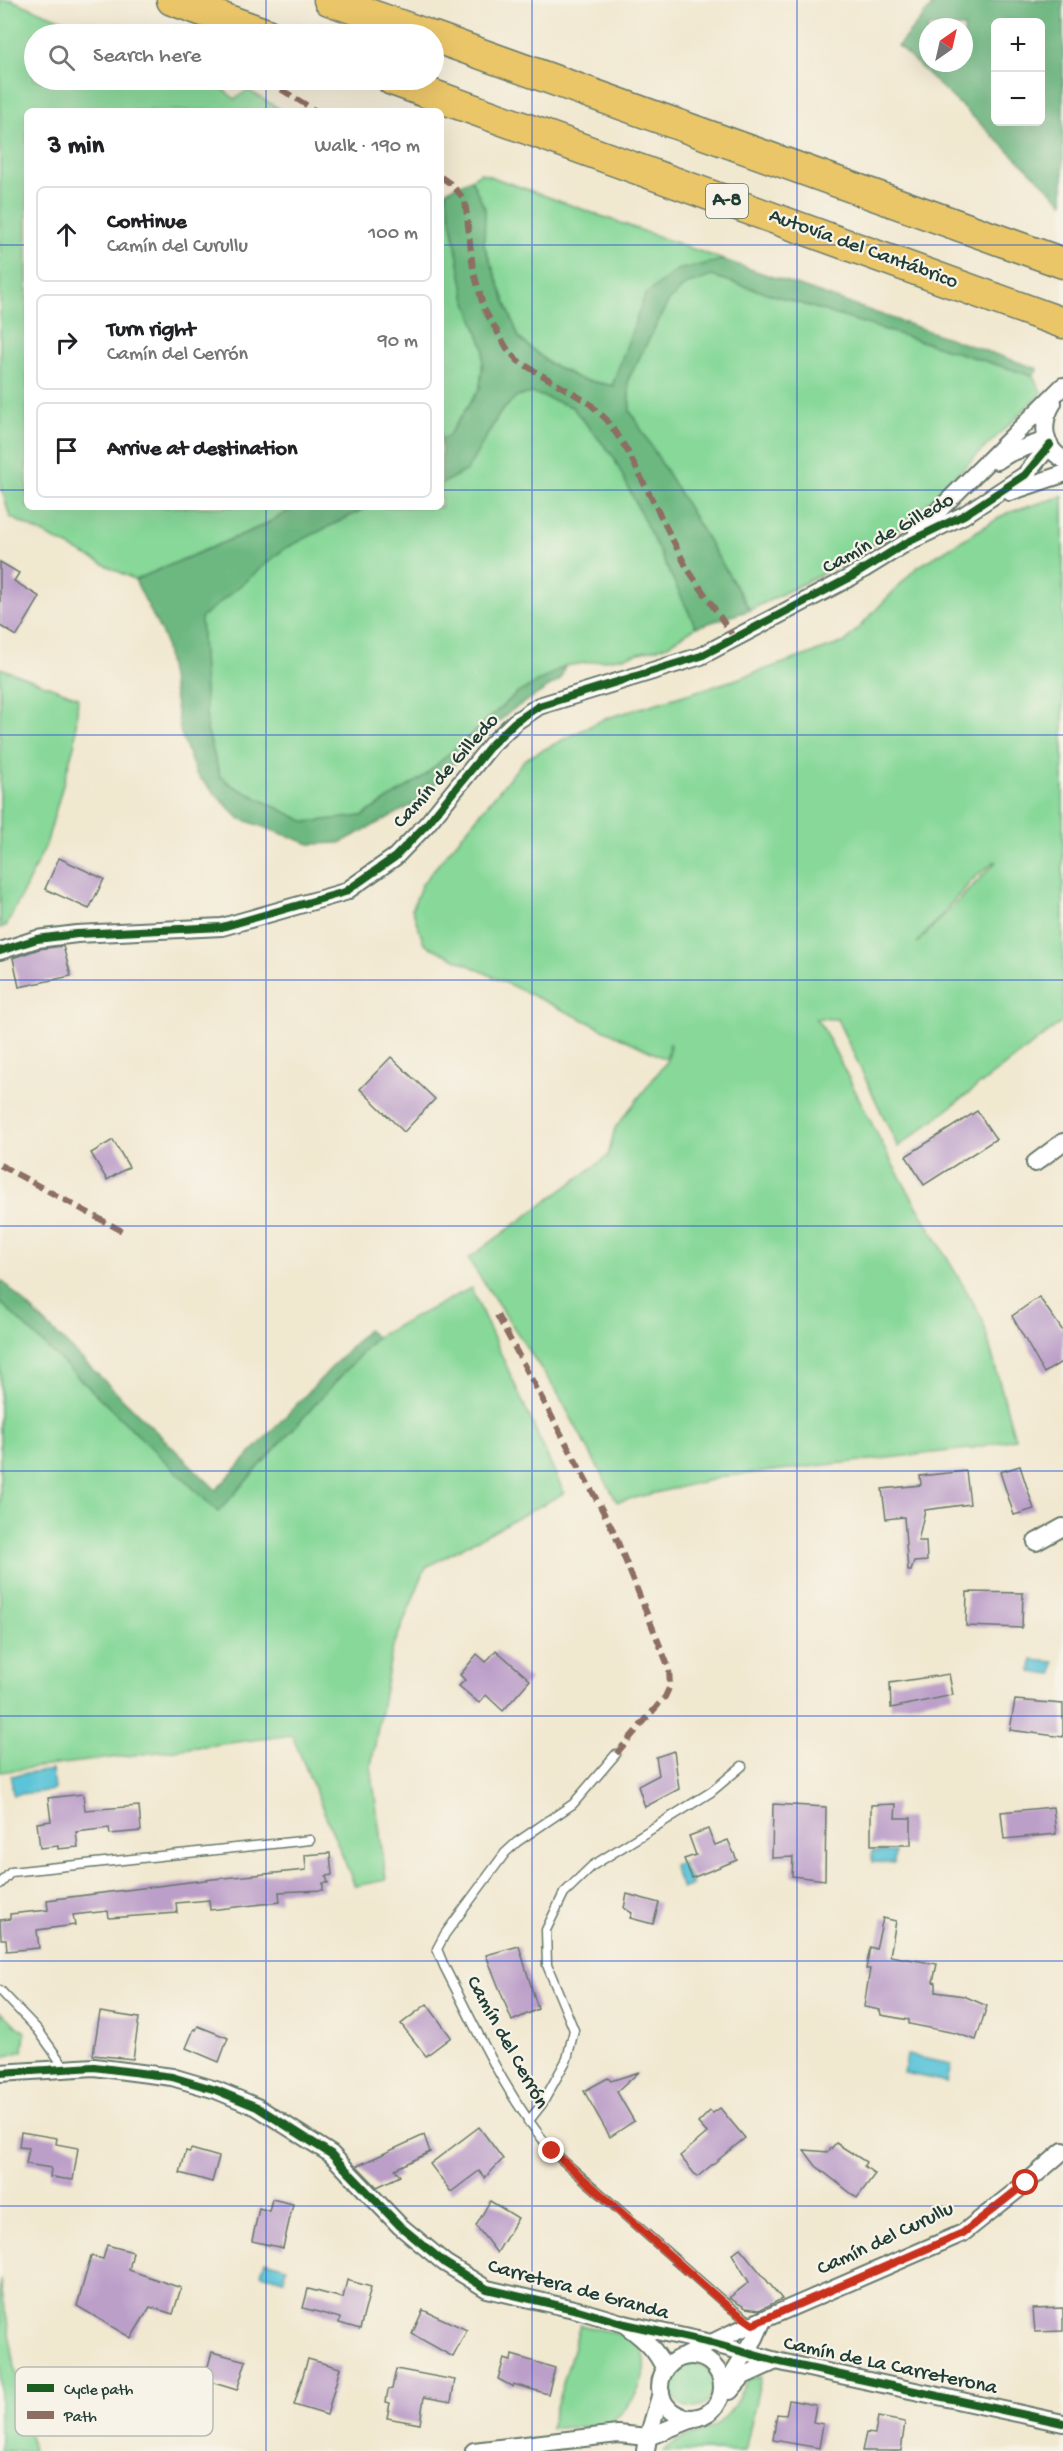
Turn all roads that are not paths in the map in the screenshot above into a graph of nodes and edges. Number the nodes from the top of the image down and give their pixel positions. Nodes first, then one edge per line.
1 (172, 0) edge
2 (329, 0) edge
3 (239, 24) edge
4 (397, 24) edge
5 (444, 42) edge
6 (420, 90) edge
7 (1063, 263) edge
8 (1063, 323) edge
9 (1063, 387) edge
10 (1048, 443) junction
11 (1063, 459) edge
12 (982, 470) junction
13 (1063, 474) edge
14 (989, 499) junction
15 (906, 543) junction
16 (0, 951) edge
17 (1063, 1142) edge
18 (1035, 1163) dead end
19 (1063, 1527) edge
20 (1036, 1542) dead end
21 (616, 1754) dead end
22 (742, 1766) dead end
23 (310, 1840) dead end
24 (0, 1884) edge
25 (0, 1990) edge
26 (65, 2069) junction
27 (0, 2073) edge
28 (528, 2122) junction
29 (1063, 2151) edge
30 (625, 2324) junction
31 (757, 2327) junction
32 (711, 2343) junction
33 (746, 2352) junction
34 (685, 2356) junction
35 (776, 2361) junction
36 (665, 2370) junction
37 (721, 2391) junction
38 (661, 2393) junction
39 (698, 2418) junction
40 (1063, 2423) edge
41 (647, 2444) edge
42 (474, 2451) edge

1 - 3 highway
2 - 4 highway
5 - 7 highway
6 - 8 highway, Autovía del Cantábrico / A-8
9 - 10 street
9 - 12 street, Camín de Gilledo
10 - 11 street
10 - 12 street, Camín de Gilledo
10 - 14 street, Camín de Gilledo
12 - 15 street, Camín de Gilledo
13 - 14 street, Camín de Gilledo
14 - 15 street, Camín de Gilledo
15 - 16 street, Camín de Gilledo
17 - 18 street
19 - 20 street
21 - 28 lane, Camín del Cerrón
22 - 28 lane
23 - 24 lane
25 - 26 lane
26 - 27 street, Carretera de Granda
26 - 30 street, Carretera de Granda
28 - 31 lane, Camín del Cerrón
29 - 31 street, Camín del Curullu
30 - 32 street, Carretera de Granda
30 - 36 street, Carretera de Granda
31 - 32 street, Camín del Curullu
31 - 33 street
31 - 35 street, Camín de La Carreterona
32 - 33 street, Camín de La Carreterona
32 - 34 street, Camín del Curullu
32 - 37 street
33 - 35 street, Camín de La Carreterona
33 - 37 street
34 - 36 street
34 - 37 street
35 - 37 street, Camín de La Carreterona
35 - 40 street, Camín de La Carreterona
36 - 38 street
37 - 39 street
38 - 39 street
38 - 41 street
39 - 41 street
41 - 42 street

